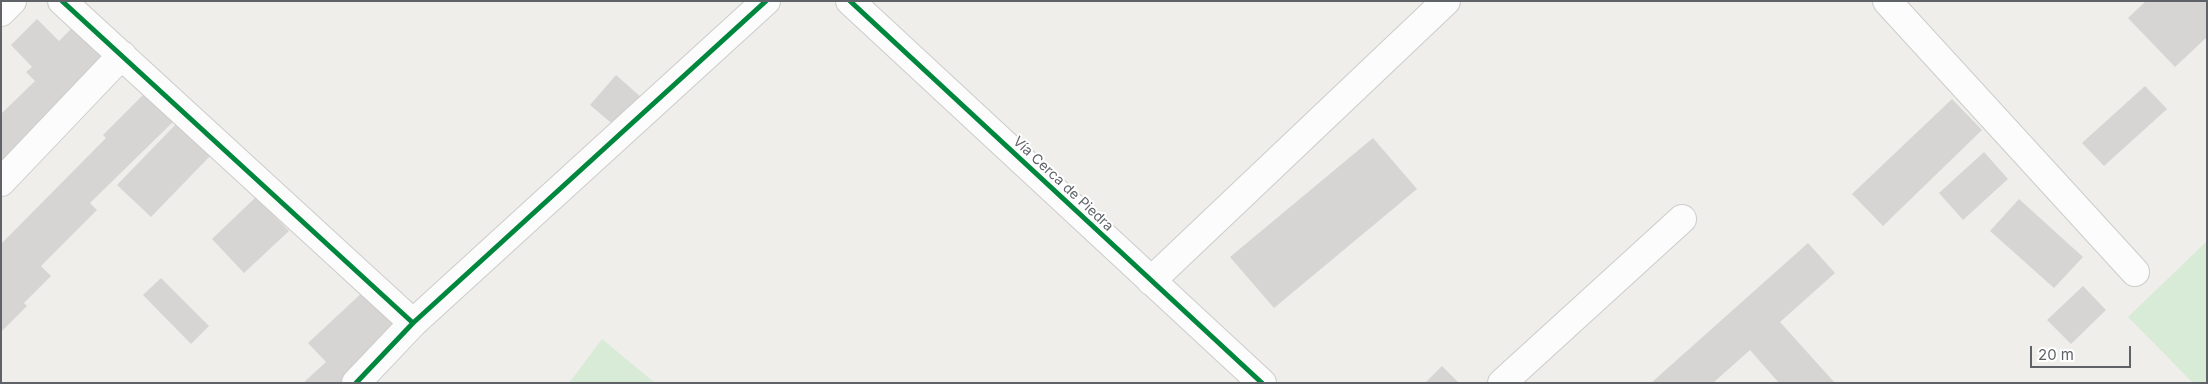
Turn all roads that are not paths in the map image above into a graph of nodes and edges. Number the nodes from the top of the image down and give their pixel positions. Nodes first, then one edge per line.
1 (12, 1) edge
2 (62, 1) edge
3 (766, 1) edge
4 (850, 1) edge
5 (1446, 1) edge
6 (1887, 1) edge
7 (1, 12) edge
8 (122, 55) junction
9 (1, 182) edge
10 (1682, 219) dead end
11 (2135, 272) dead end
12 (1150, 281) junction
13 (413, 323) junction
14 (356, 383) edge
15 (1262, 383) edge
16 (1502, 383) edge

1 - 7 street
2 - 8 street
3 - 13 street
4 - 12 street, Vía Cerca de Piedra
5 - 12 street
6 - 11 street
8 - 9 street
8 - 13 street
10 - 16 street
12 - 15 street, Vía Cerca de Piedra
13 - 14 street

